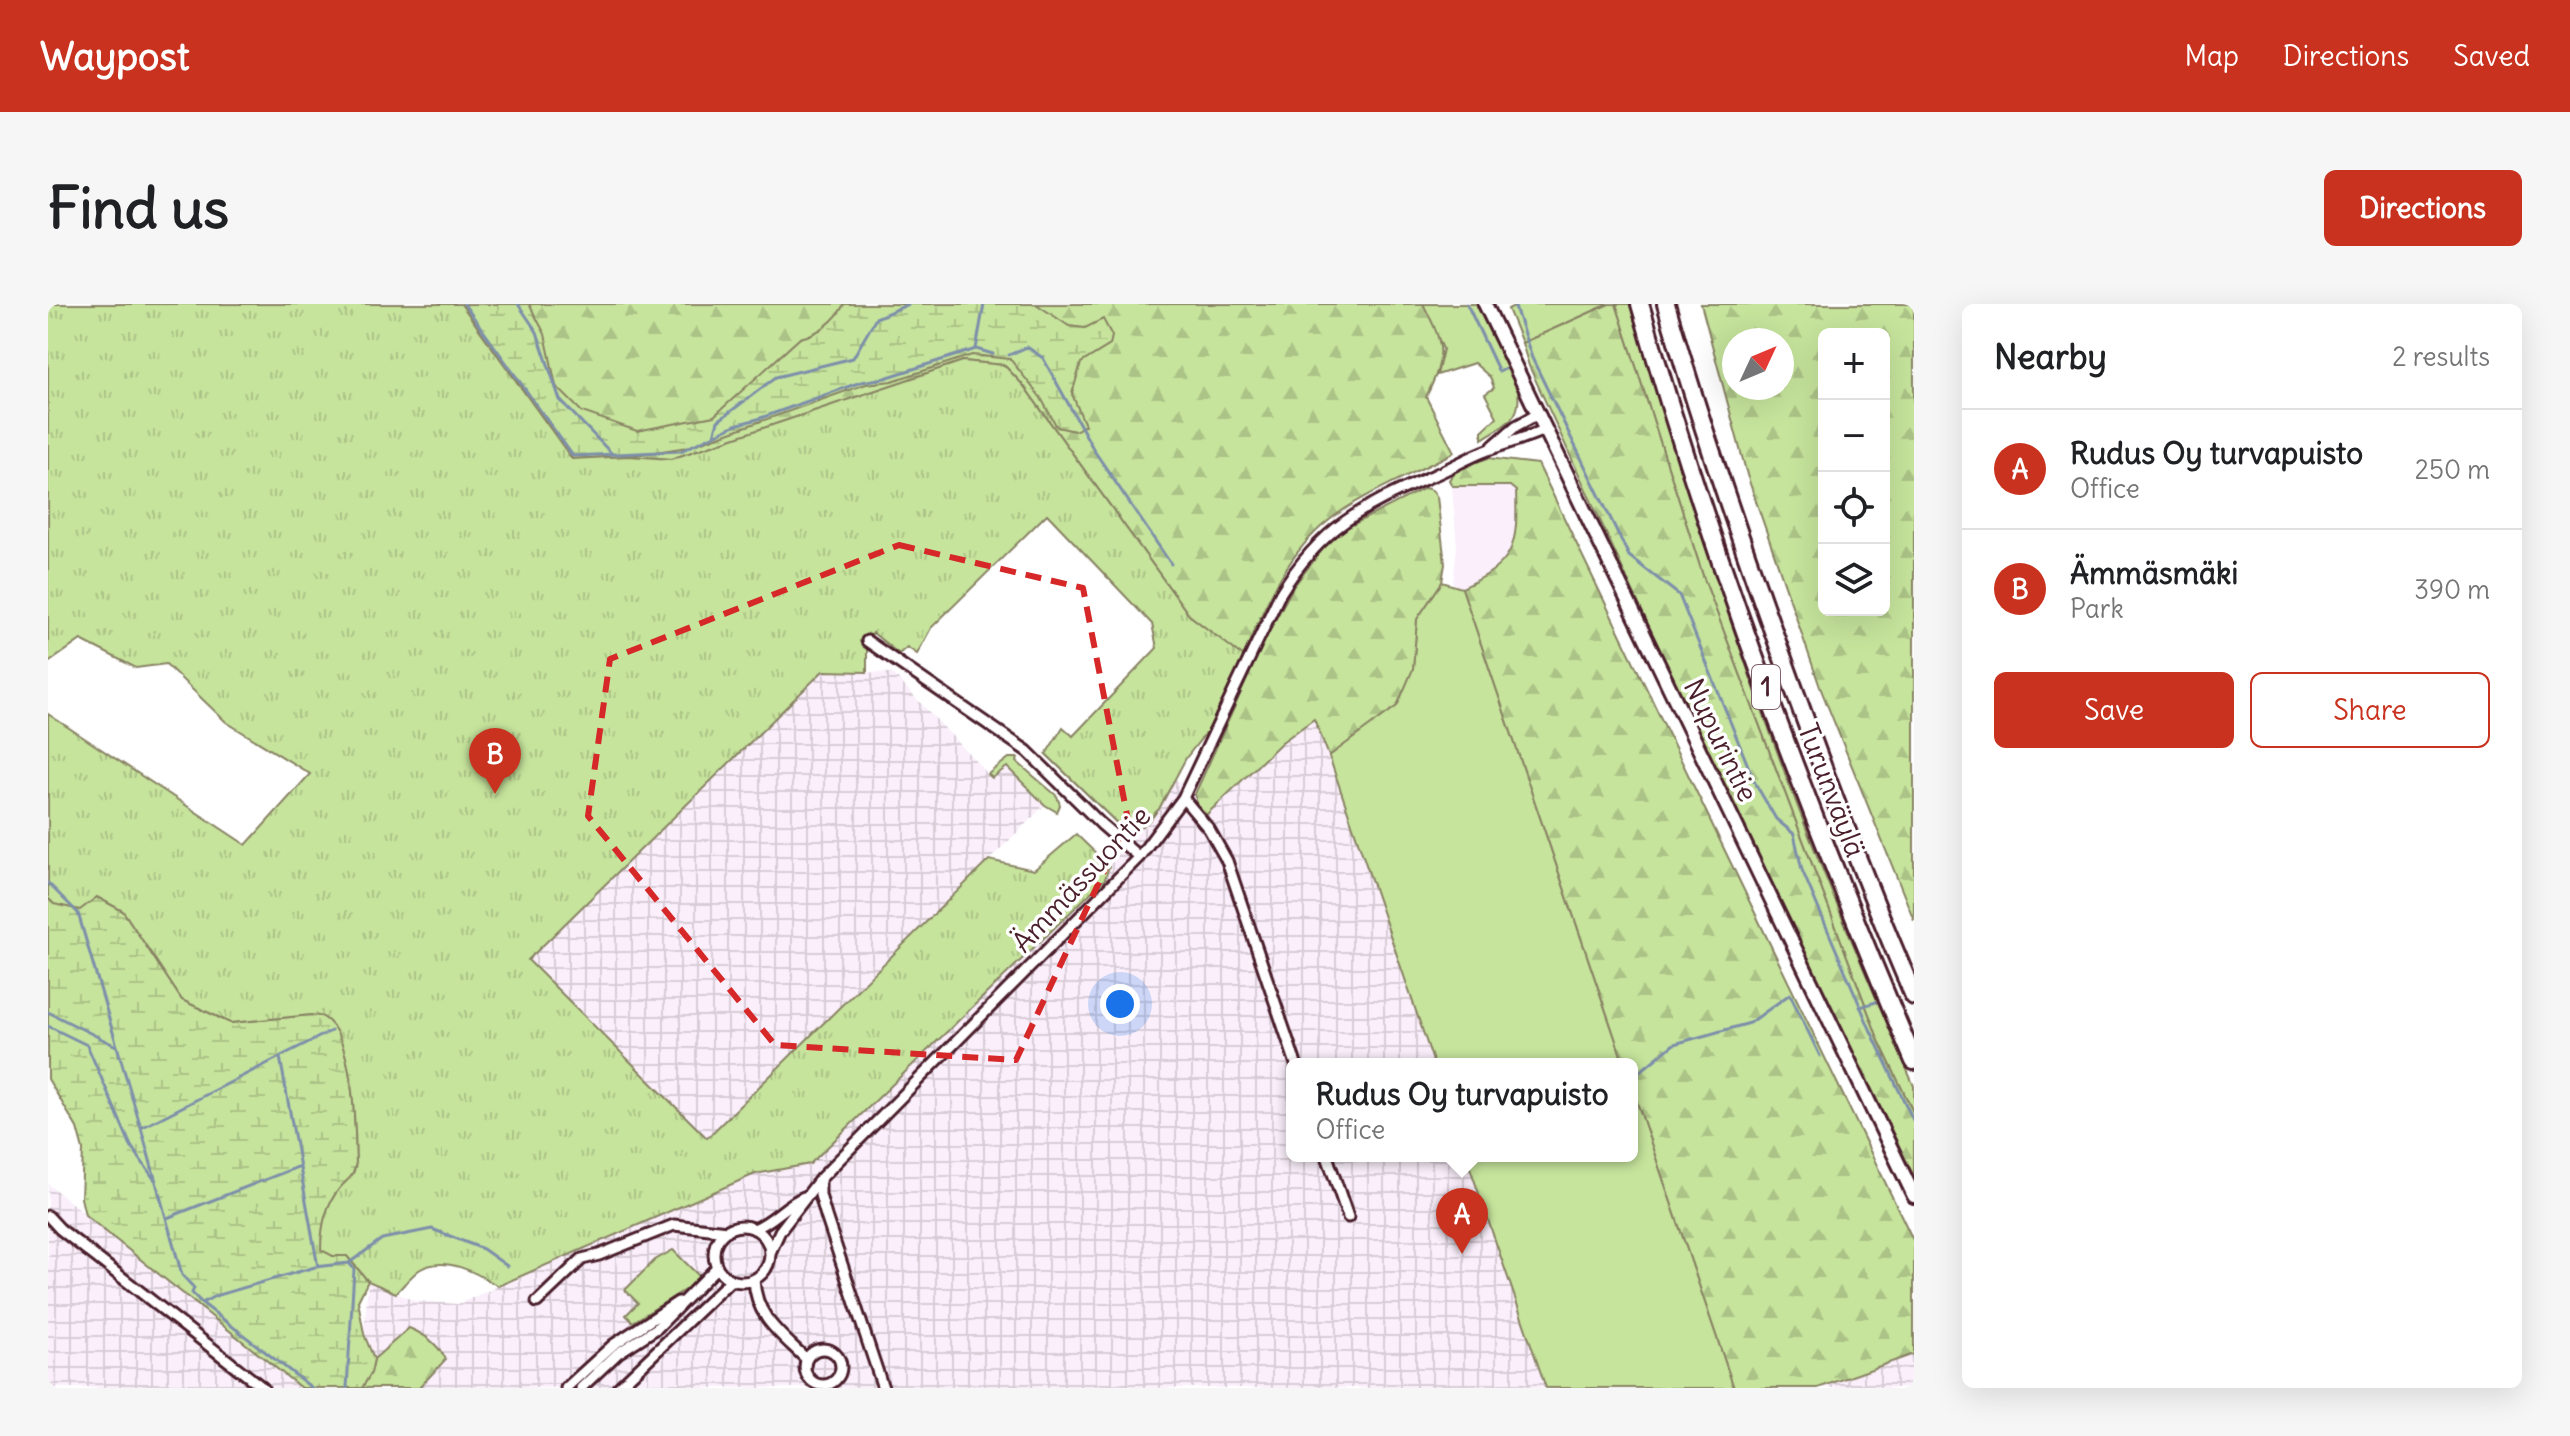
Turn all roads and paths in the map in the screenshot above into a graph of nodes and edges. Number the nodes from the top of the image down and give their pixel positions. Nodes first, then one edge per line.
1 (1485, 304) edge
2 (1640, 304) edge
3 (1666, 304) edge
4 (1538, 414) junction
5 (1546, 429) junction
6 (1487, 450) junction
7 (867, 641) dead end
8 (1183, 798) junction
9 (1139, 857) junction
10 (1914, 996) edge
11 (1294, 1058) edge
12 (1914, 1061) edge
13 (1329, 1162) edge
14 (820, 1179) junction
15 (1914, 1196) edge
16 (804, 1197) junction
17 (48, 1216) edge
18 (1348, 1217) dead end
19 (754, 1229) junction
20 (727, 1231) junction
21 (770, 1253) junction
22 (717, 1267) junction
23 (731, 1280) junction
24 (754, 1280) junction
25 (688, 1297) junction
26 (539, 1303) dead end
27 (806, 1359) junction
28 (642, 1365) junction
29 (806, 1384) edge
30 (263, 1388) edge
31 (566, 1388) edge
32 (581, 1388) edge
33 (618, 1388) edge
34 (628, 1388) edge
35 (883, 1388) edge

1 - 4 main road, Nupurintie
2 - 12 highway, Turunväylä / 1
3 - 10 highway, Turunväylä / 1
4 - 5 main road, Nupurintie
4 - 6 street, Ämmässuontie
5 - 6 street, Ämmässuontie
5 - 15 main road, Nupurintie
6 - 8 street, Ämmässuontie
7 - 9 street
8 - 9 street, Ämmässuontie
8 - 11 street
9 - 14 street, Ämmässuontie
13 - 18 street
14 - 16 street, Ämmässuontie
14 - 35 street
16 - 19 street, Ämmässuontie
16 - 21 street, Ämmässuontie
17 - 30 street
19 - 20 street
19 - 21 street
20 - 22 street
20 - 26 street
21 - 24 street
22 - 23 street
22 - 25 street
23 - 24 street
23 - 28 street
24 - 27 street
25 - 31 street
25 - 32 street
27 - 29 street
27 - 29 street
28 - 33 street
28 - 34 street

